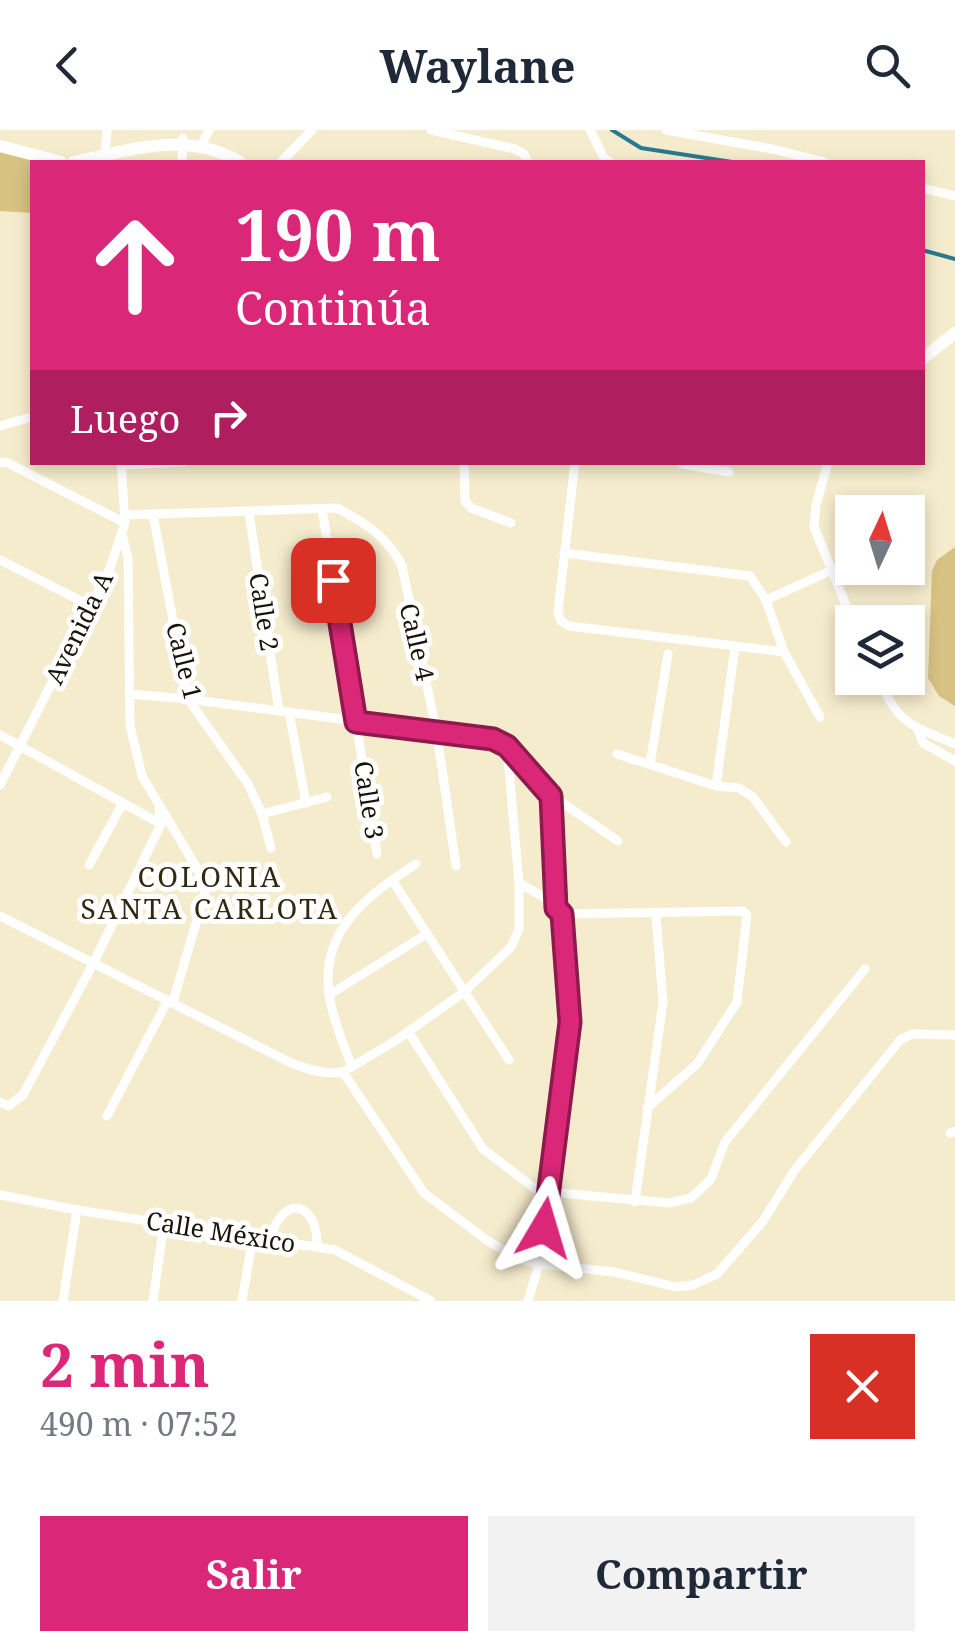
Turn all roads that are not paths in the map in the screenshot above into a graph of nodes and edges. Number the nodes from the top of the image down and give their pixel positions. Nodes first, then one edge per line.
1 (106, 130) edge
2 (312, 130) edge
3 (431, 130) edge
4 (590, 130) edge
5 (666, 130) edge
6 (206, 136) edge
7 (183, 138) junction
8 (0, 146) edge
9 (106, 153) junction
10 (54, 160) edge
11 (80, 160) edge
12 (182, 160) edge
13 (238, 160) edge
14 (283, 160) edge
15 (527, 160) edge
16 (607, 160) edge
17 (818, 160) edge
18 (925, 189) edge
19 (955, 196) edge
20 (955, 333) edge
21 (925, 358) edge
22 (30, 418) edge
23 (0, 426) edge
24 (0, 462) edge
25 (122, 465) edge
26 (464, 465) edge
27 (575, 465) edge
28 (827, 465) edge
29 (716, 466) edge
30 (729, 472) dead end
31 (322, 509) junction
32 (249, 512) junction
33 (153, 515) junction
34 (124, 524) junction
35 (510, 524) dead end
36 (564, 553) junction
37 (0, 560) edge
38 (830, 571) junction
39 (766, 600) junction
40 (846, 605) edge
41 (91, 606) junction
42 (735, 647) junction
43 (784, 652) junction
44 (668, 654) dead end
45 (129, 694) junction
46 (886, 695) edge
47 (188, 699) junction
48 (284, 712) junction
49 (820, 717) dead end
50 (356, 722) junction
51 (916, 727) junction
52 (437, 734) junction
53 (0, 735) edge
54 (955, 744) edge
55 (21, 746) junction
56 (507, 746) junction
57 (617, 754) dead end
58 (955, 761) edge
59 (650, 764) junction
60 (0, 785) edge
61 (716, 786) junction
62 (551, 796) junction
63 (327, 798) dead end
64 (156, 800) junction
65 (123, 803) junction
66 (306, 803) junction
67 (262, 814) junction
68 (161, 824) junction
69 (618, 840) dead end
70 (786, 842) dead end
71 (271, 848) dead end
72 (377, 854) dead end
73 (416, 864) dead end
74 (89, 865) dead end
75 (456, 866) dead end
76 (392, 880) junction
77 (519, 883) junction
78 (559, 911) junction
79 (656, 915) junction
80 (0, 916) edge
81 (425, 934) junction
82 (94, 962) junction
83 (864, 969) dead end
84 (464, 992) junction
85 (328, 996) junction
86 (171, 1001) junction
87 (408, 1030) junction
88 (955, 1035) edge
89 (509, 1060) dead end
90 (348, 1070) junction
91 (0, 1102) edge
92 (647, 1108) junction
93 (107, 1116) dead end
94 (549, 1192) junction
95 (0, 1195) edge
96 (635, 1202) junction
97 (77, 1210) junction
98 (164, 1223) junction
99 (253, 1236) junction
100 (270, 1239) junction
101 (317, 1247) junction
102 (539, 1264) junction
103 (63, 1301) edge
104 (153, 1301) edge
105 (242, 1301) edge
106 (431, 1301) edge
107 (528, 1301) edge

1 - 9 street
2 - 14 street
3 - 15 street
4 - 16 street
5 - 17 street
6 - 7 street
6 - 13 street
7 - 9 street
7 - 12 street
8 - 10 street
9 - 11 street
18 - 19 street
20 - 21 street
22 - 23 street
24 - 34 street
25 - 34 street, Avenida A
26 - 35 street
27 - 36 street
28 - 38 street
29 - 30 street
31 - 32 street
31 - 50 street, Calle 3
31 - 52 street, Calle 4
32 - 33 street
32 - 48 street, Calle 2
33 - 34 street
33 - 47 street, Calle 1
34 - 41 street, Avenida A
34 - 45 street
36 - 39 street
36 - 42 street
37 - 41 street
38 - 39 street
38 - 40 street
39 - 43 street
41 - 55 street, Avenida A
42 - 43 street
42 - 61 street
43 - 49 street
44 - 59 street
45 - 47 street
45 - 64 street
46 - 51 street
47 - 48 street
47 - 67 street, Calle 1
48 - 50 street
48 - 66 street, Calle 2
50 - 52 street
50 - 72 street, Calle 3
51 - 54 street
51 - 58 street
52 - 56 street
52 - 75 street, Calle 4
53 - 55 street
55 - 60 street, Avenida A
55 - 65 street
56 - 62 street
56 - 77 street
57 - 59 street
59 - 61 street
61 - 70 street
62 - 69 street
62 - 78 street
63 - 66 street
64 - 68 street
64 - 86 street
65 - 68 street
65 - 74 street
66 - 67 street
67 - 71 street, Calle 1
68 - 82 street
73 - 76 street
76 - 81 street
76 - 85 street
77 - 78 street
77 - 84 street
78 - 79 street
78 - 94 street
79 - 92 street
79 - 92 street
80 - 82 street
81 - 84 street
81 - 85 street
82 - 86 street
82 - 91 street
83 - 96 street
84 - 87 street
84 - 89 street
85 - 90 street
86 - 90 street
86 - 93 street
87 - 90 street
87 - 94 street
88 - 102 street
90 - 102 street
92 - 96 street
94 - 96 street
94 - 102 street
95 - 97 street, Calle México
97 - 98 street, Calle México
97 - 103 street
98 - 99 street, Calle México
98 - 104 street
99 - 100 street, Calle México
99 - 105 street
100 - 101 street, Calle México
100 - 101 street
101 - 106 street, Calle México
102 - 107 street

